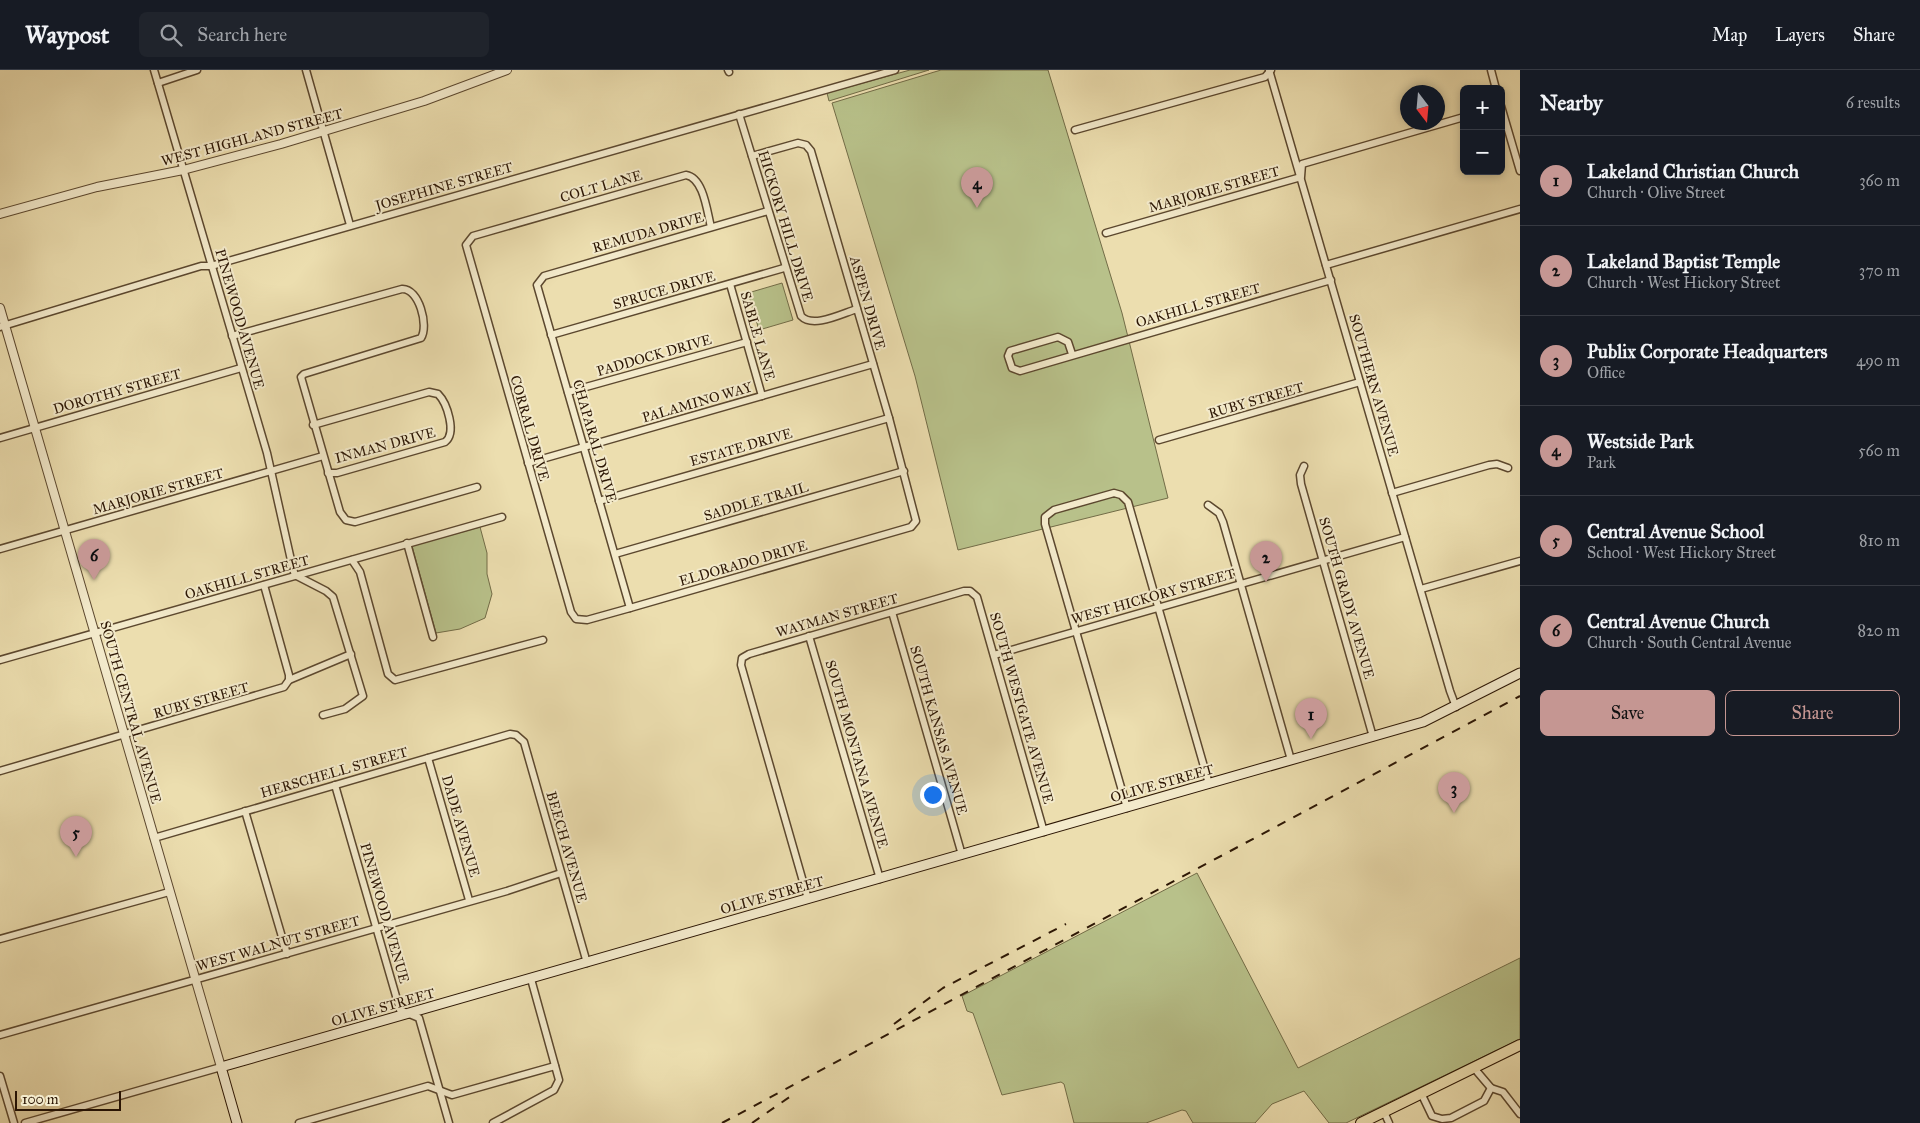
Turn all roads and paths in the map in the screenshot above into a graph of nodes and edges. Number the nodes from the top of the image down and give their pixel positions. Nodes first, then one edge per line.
1 (154, 70) edge
2 (197, 70) edge
3 (306, 70) edge
4 (507, 70) edge
5 (895, 70) edge
6 (1270, 70) edge
7 (1491, 70) edge
8 (158, 83) junction
9 (1495, 85) edge
10 (739, 114) junction
11 (1460, 119) edge
12 (1505, 120) edge
13 (322, 130) junction
14 (1075, 130) dead end
15 (752, 156) junction
16 (183, 170) junction
17 (1520, 171) edge
18 (1301, 176) junction
19 (1520, 209) edge
20 (768, 211) junction
21 (0, 214) edge
22 (350, 225) junction
23 (711, 227) junction
24 (1106, 233) dead end
25 (466, 242) joint
26 (1326, 264) junction
27 (211, 266) junction
28 (784, 268) junction
29 (1331, 280) junction
30 (538, 282) joint
31 (730, 284) junction
32 (0, 308) edge
33 (857, 309) junction
34 (2, 326) edge
35 (551, 335) junction
36 (232, 336) junction
37 (747, 342) junction
38 (1072, 354) junction
39 (873, 364) junction
40 (241, 368) junction
41 (1360, 382) junction
42 (568, 392) junction
43 (762, 396) junction
44 (889, 418) junction
45 (313, 425) junction
46 (35, 428) junction
47 (0, 438) edge
48 (1159, 440) dead end
49 (584, 447) junction
50 (323, 456) junction
51 (528, 463) junction
52 (1304, 466) dead end
53 (1508, 468) dead end
54 (271, 471) junction
55 (904, 472) junction
56 (328, 473) junction
57 (477, 487) dead end
58 (1392, 492) junction
59 (600, 501) junction
60 (1208, 505) dead end
61 (502, 517) dead end
62 (915, 524) joint
63 (64, 531) junction
64 (1405, 537) junction
65 (407, 543) junction
66 (0, 549) edge
67 (615, 554) junction
68 (352, 560) junction
69 (1324, 561) junction
70 (1520, 561) edge
71 (295, 575) junction
72 (1241, 584) junction
73 (264, 585) junction
74 (1420, 589) junction
75 (973, 593) joint
76 (1158, 607) junction
77 (630, 608) junction
78 (892, 612) junction
79 (576, 619) joint
80 (1076, 631) junction
81 (94, 633) junction
82 (809, 636) junction
83 (433, 637) dead end
84 (543, 640) dead end
85 (351, 654) junction
86 (994, 655) junction
87 (0, 660) edge
88 (1520, 673) edge
89 (289, 680) junction
90 (1456, 707) junction
91 (323, 715) dead end
92 (124, 736) junction
93 (1373, 737) junction
94 (521, 738) joint
95 (428, 758) junction
96 (1291, 760) junction
97 (0, 771) edge
98 (1209, 784) junction
99 (335, 785) junction
100 (1127, 808) junction
101 (245, 811) junction
102 (1044, 832) junction
103 (154, 838) junction
104 (962, 855) junction
105 (561, 873) junction
106 (880, 879) junction
107 (169, 892) junction
108 (808, 899) junction
109 (470, 900) junction
110 (376, 928) junction
111 (0, 939) edge
112 (286, 954) junction
113 (587, 963) junction
114 (531, 979) junction
115 (195, 980) junction
116 (409, 1014) junction
117 (0, 1035) edge
118 (1520, 1045) edge
119 (555, 1066) junction
120 (221, 1067) junction
121 (1474, 1068) junction
122 (0, 1076) edge
123 (1491, 1088) junction
124 (439, 1090) junction
125 (1421, 1093) junction
126 (1384, 1112) junction
127 (1520, 1114) edge
128 (14, 1123) edge
129 (24, 1123) edge
130 (237, 1123) edge
131 (299, 1123) edge
132 (449, 1123) edge
133 (493, 1123) edge
134 (1360, 1123) edge
135 (1389, 1123) edge

1 - 8 street, PINEWOOD AVENUE
2 - 8 street
3 - 13 street
4 - 13 street, WEST HIGHLAND STREET
5 - 10 street, JOSEPHINE STREET
6 - 14 street
6 - 18 street, SOUTHERN AVENUE
7 - 9 street
8 - 16 street, PINEWOOD AVENUE
10 - 15 street, HICKORY HILL DRIVE
10 - 22 street, JOSEPHINE STREET
11 - 18 street, MARJORIE STREET
12 - 17 street
13 - 16 street, WEST HIGHLAND STREET
13 - 22 street
15 - 20 street, HICKORY HILL DRIVE
15 - 33 street, ASPEN DRIVE
16 - 21 street, WEST HIGHLAND STREET
16 - 27 street, PINEWOOD AVENUE
18 - 24 street, MARJORIE STREET
18 - 26 street, SOUTHERN AVENUE
19 - 26 street
20 - 23 street, REMUDA DRIVE
20 - 28 street, HICKORY HILL DRIVE
22 - 27 street, JOSEPHINE STREET
23 - 25 street, COLT LANE
23 - 30 street, REMUDA DRIVE
25 - 51 street, CORRAL DRIVE
26 - 29 street, SOUTHERN AVENUE
27 - 34 street, JOSEPHINE STREET
27 - 36 street, PINEWOOD AVENUE
28 - 31 street, SPRUCE DRIVE
28 - 33 street, HICKORY HILL DRIVE
29 - 38 street, OAKHILL STREET
29 - 41 street, SOUTHERN AVENUE
30 - 35 street, CHAPARAL DRIVE
31 - 35 street, SPRUCE DRIVE
31 - 37 street, SABLE LANE
32 - 34 street, SOUTH CENTRAL AVENUE
33 - 39 street, ASPEN DRIVE
34 - 46 street, SOUTH CENTRAL AVENUE
35 - 42 street, CHAPARAL DRIVE
36 - 40 street, PINEWOOD AVENUE
36 - 45 street
37 - 42 street, PADDOCK DRIVE
37 - 43 street, SABLE LANE
38 - 38 street, OAKHILL STREET
39 - 43 street, PALAMINO WAY
39 - 44 street, ASPEN DRIVE
40 - 46 street, DOROTHY STREET
40 - 54 street, PINEWOOD AVENUE
41 - 48 street, RUBY STREET
41 - 58 street, SOUTHERN AVENUE
42 - 49 street, CHAPARAL DRIVE
43 - 49 street, PALAMINO WAY
44 - 55 street, ASPEN DRIVE
44 - 59 street, ESTATE DRIVE
45 - 50 street
45 - 56 street, INMAN DRIVE
46 - 47 street, DOROTHY STREET
46 - 63 street, SOUTH CENTRAL AVENUE
49 - 51 street, PALAMINO WAY
49 - 59 street, CHAPARAL DRIVE
50 - 54 street, MARJORIE STREET
50 - 56 street
51 - 79 street, CORRAL DRIVE
52 - 69 street, SOUTH GRADY AVENUE
53 - 58 street
54 - 63 street, MARJORIE STREET
54 - 71 street, PINEWOOD AVENUE
55 - 62 street, ASPEN DRIVE
55 - 67 street, SADDLE TRAIL
56 - 57 street
58 - 64 street, SOUTHERN AVENUE
59 - 67 street, CHAPARAL DRIVE
60 - 72 street
61 - 65 street, OAKHILL STREET
62 - 77 street, ELDORADO DRIVE
63 - 66 street, MARJORIE STREET
63 - 81 street, SOUTH CENTRAL AVENUE
64 - 69 street, WEST HICKORY STREET
64 - 74 street, SOUTHERN AVENUE
65 - 68 street, OAKHILL STREET
65 - 83 street
67 - 77 street, CHAPARAL DRIVE
68 - 71 street, OAKHILL STREET
68 - 84 street
69 - 72 street, WEST HICKORY STREET
69 - 93 street, SOUTH GRADY AVENUE
70 - 74 street
71 - 73 street, OAKHILL STREET
71 - 85 street
72 - 76 street, WEST HICKORY STREET
72 - 96 street
73 - 81 street, OAKHILL STREET
73 - 89 street
74 - 90 street, SOUTHERN AVENUE
75 - 78 street, WAYMAN STREET
75 - 86 street, SOUTH WESTGATE AVENUE
76 - 80 street, WEST HICKORY STREET
76 - 80 street
76 - 98 street
77 - 79 street, ELDORADO DRIVE
78 - 82 street, WAYMAN STREET
78 - 104 street, SOUTH KANSAS AVENUE
80 - 86 street, WEST HICKORY STREET
80 - 100 street
81 - 87 street, OAKHILL STREET
81 - 92 street, SOUTH CENTRAL AVENUE
82 - 106 street, SOUTH MONTANA AVENUE
82 - 108 street, WAYMAN STREET
85 - 89 street, RUBY STREET
85 - 91 street
86 - 102 street, SOUTH WESTGATE AVENUE
88 - 90 main road, OLIVE STREET
89 - 92 street, RUBY STREET
90 - 93 main road, OLIVE STREET
92 - 97 street, RUBY STREET
92 - 103 street, SOUTH CENTRAL AVENUE
93 - 96 main road, OLIVE STREET
94 - 95 street, HERSCHELL STREET
94 - 105 street, BEECH AVENUE
95 - 99 street, HERSCHELL STREET
95 - 109 street, DADE AVENUE
96 - 98 main road, OLIVE STREET
98 - 100 main road, OLIVE STREET
99 - 101 street, HERSCHELL STREET
99 - 110 street, PINEWOOD AVENUE
100 - 102 main road, OLIVE STREET
101 - 103 street, HERSCHELL STREET
101 - 112 street
102 - 104 main road, OLIVE STREET
103 - 107 street, SOUTH CENTRAL AVENUE
104 - 106 main road, OLIVE STREET
105 - 109 street, WEST WALNUT STREET
105 - 113 street, BEECH AVENUE
106 - 108 main road, OLIVE STREET
107 - 111 street
107 - 115 street, SOUTH CENTRAL AVENUE
108 - 113 main road, OLIVE STREET
109 - 110 street, WEST WALNUT STREET
110 - 112 street, WEST WALNUT STREET
110 - 116 street, PINEWOOD AVENUE
112 - 115 street, WEST WALNUT STREET
113 - 114 main road, OLIVE STREET
114 - 116 main road, OLIVE STREET
114 - 119 street
115 - 117 street, WEST WALNUT STREET
115 - 120 street, SOUTH CENTRAL AVENUE
116 - 120 main road, OLIVE STREET
116 - 124 street, PINEWOOD AVENUE
118 - 121 main road
119 - 124 street
119 - 133 street
120 - 129 street, OLIVE STREET
120 - 130 main road, SOUTH CENTRAL AVENUE
121 - 123 street
121 - 125 main road
122 - 128 street
123 - 125 street
123 - 127 street
124 - 131 street
124 - 132 street, PINEWOOD AVENUE
125 - 126 main road
126 - 134 main road
126 - 135 street

